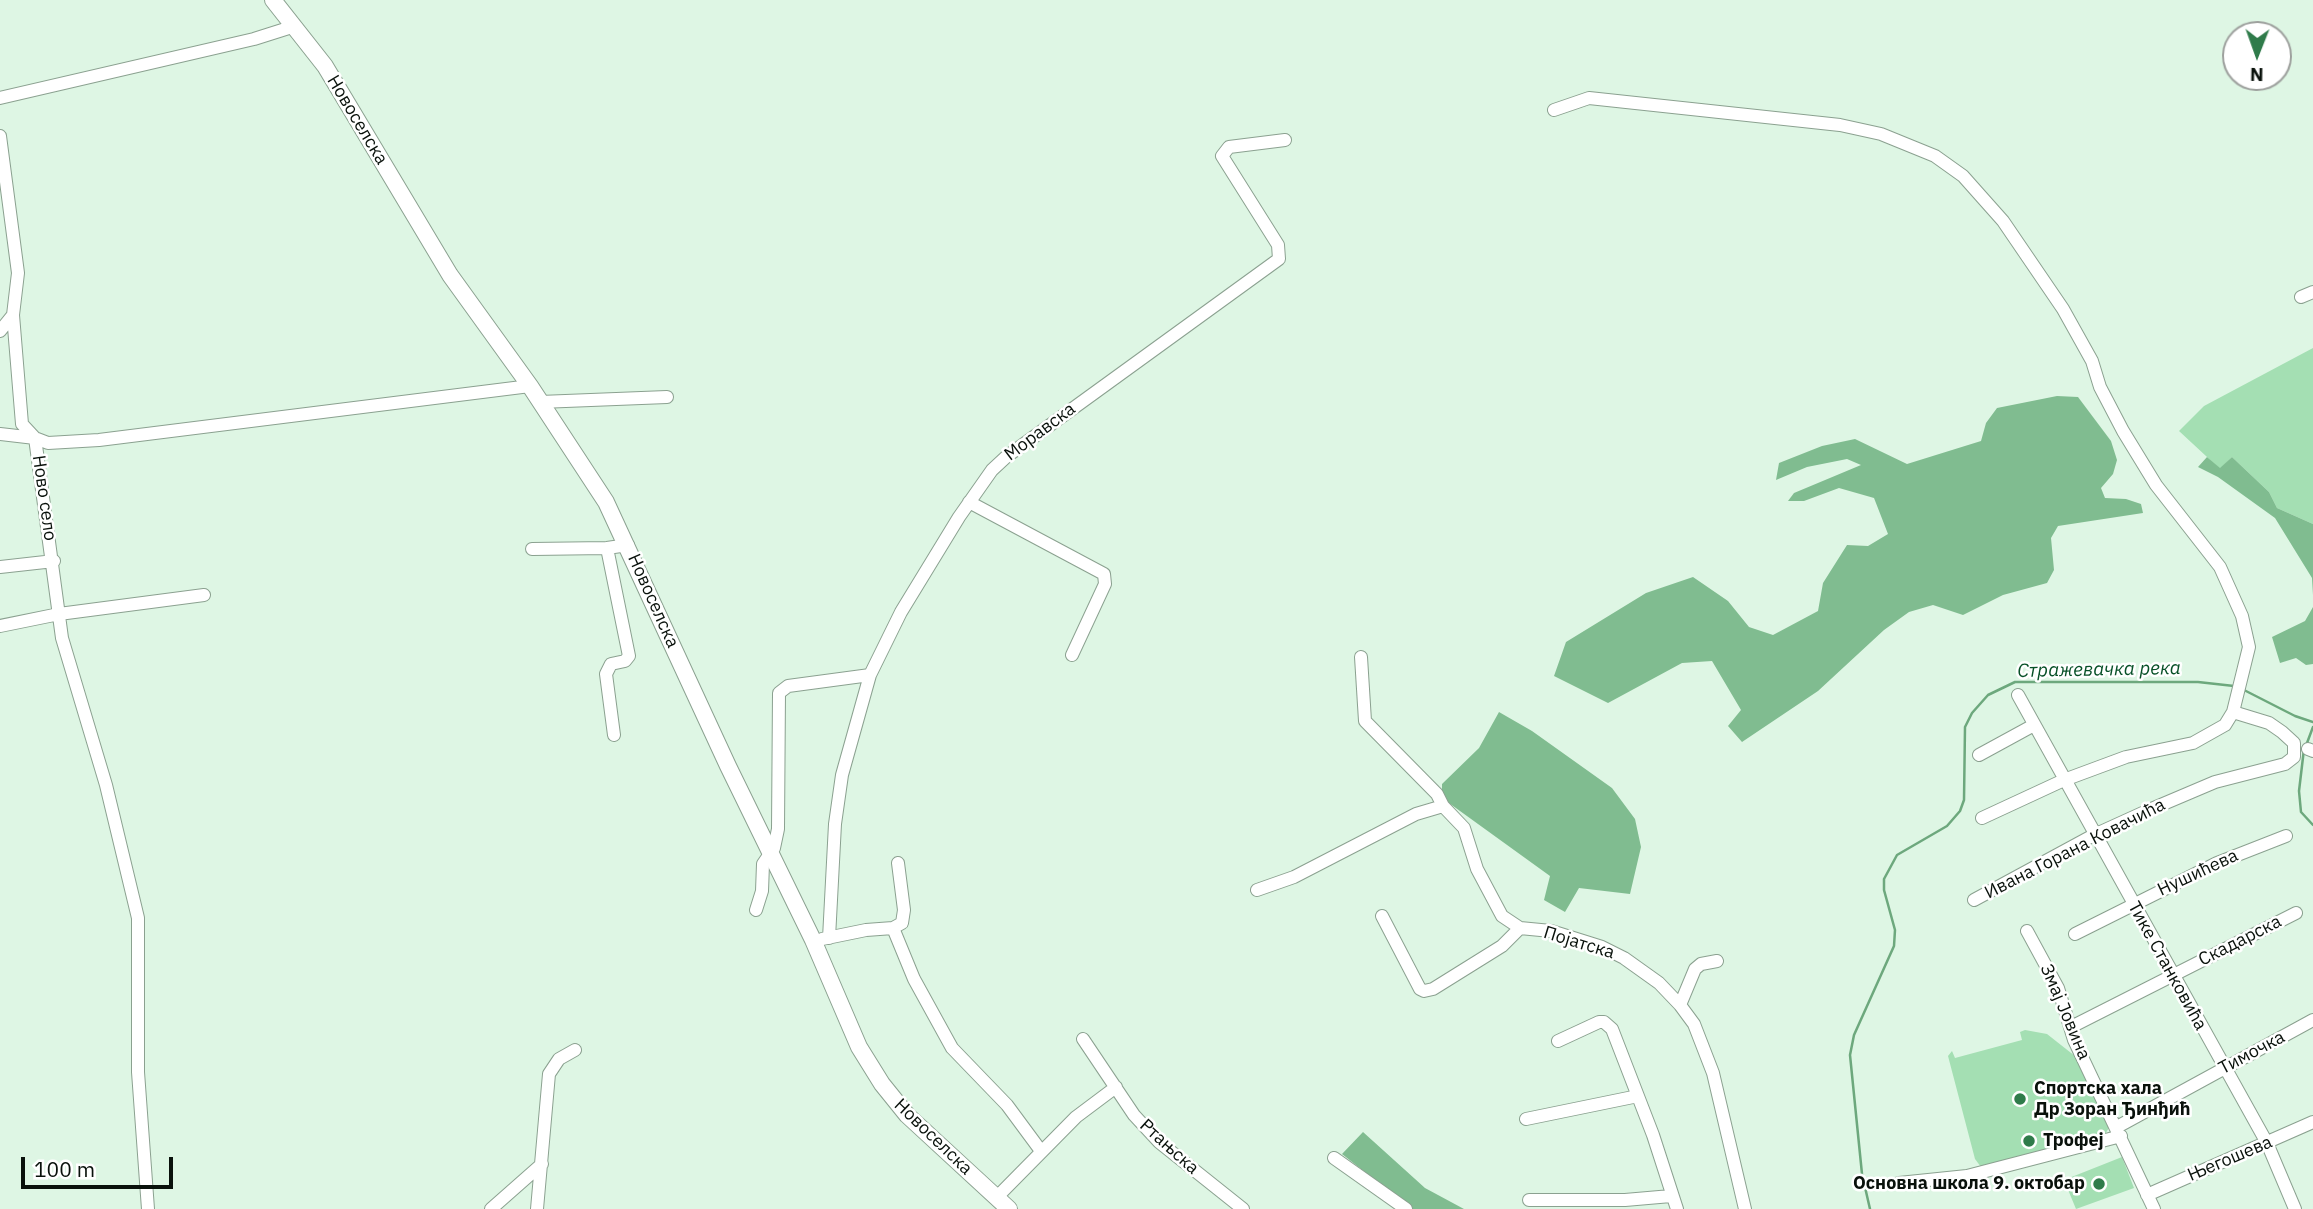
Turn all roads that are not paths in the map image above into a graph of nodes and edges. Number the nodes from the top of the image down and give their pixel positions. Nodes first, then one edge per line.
1 (273, 0) edge
2 (295, 26) junction
3 (0, 98) edge
4 (1554, 110) dead end
5 (0, 136) edge
6 (1286, 140) dead end
7 (13, 316) junction
8 (0, 331) edge
9 (530, 386) junction
10 (667, 397) dead end
11 (540, 402) junction
12 (0, 435) edge
13 (35, 438) junction
14 (969, 502) junction
15 (628, 545) junction
16 (607, 548) junction
17 (532, 549) dead end
18 (54, 561) junction
19 (0, 567) edge
20 (204, 595) dead end
21 (59, 614) junction
22 (0, 626) edge
23 (1072, 655) dead end
24 (1361, 657) dead end
25 (870, 675) junction
26 (2018, 695) dead end
27 (2235, 706) junction
28 (2034, 725) junction
29 (614, 735) dead end
30 (2302, 750) edge
31 (1979, 755) dead end
32 (2064, 780) junction
33 (1443, 806) junction
34 (1982, 818) dead end
35 (2094, 835) junction
36 (2286, 836) dead end
37 (771, 854) junction
38 (898, 863) dead end
39 (1258, 891) dead end
40 (1974, 900) dead end
41 (2132, 904) junction
42 (756, 910) dead end
43 (2296, 913) dead end
44 (1382, 916) dead end
45 (893, 928) junction
46 (1520, 928) junction
47 (2027, 931) dead end
48 (2075, 934) dead end
49 (821, 939) junction
50 (1717, 961) dead end
51 (2172, 975) junction
52 (1680, 1005) junction
53 (2313, 1020) edge
54 (2071, 1027) junction
55 (1083, 1039) dead end
56 (1558, 1041) dead end
57 (575, 1050) dead end
58 (2224, 1068) junction
59 (1116, 1087) junction
60 (1637, 1096) junction
61 (1526, 1119) dead end
62 (2313, 1122) edge
63 (2119, 1131) junction
64 (2267, 1143) junction
65 (1041, 1151) junction
66 (1334, 1158) dead end
67 (542, 1164) junction
68 (1899, 1183) dead end
69 (2147, 1195) junction
70 (1671, 1196) junction
71 (1529, 1200) dead end
72 (1003, 1203) edge
73 (148, 1209) edge
74 (491, 1209) edge
75 (537, 1209) edge
76 (1243, 1209) edge
77 (1406, 1209) edge
78 (1677, 1209) edge
79 (1745, 1209) edge
80 (2154, 1209) edge
81 (2295, 1209) edge

1 - 2 street, Новоселска
2 - 3 street
2 - 9 street, Новоселска
4 - 27 street
5 - 7 street, Ново село
6 - 14 street, Моравска
7 - 8 street
7 - 13 street, Ново село
9 - 11 street, Новоселска
9 - 13 street
10 - 11 street
11 - 15 street, Новоселска
12 - 13 street
13 - 18 street, Ново село
14 - 23 street
14 - 25 street, Моравска
15 - 16 street
15 - 37 street, Новоселска
16 - 17 street
16 - 29 street
18 - 19 street, Ново село
18 - 21 street, Ново село
20 - 21 street
21 - 22 street
21 - 73 street, Ново село
24 - 33 street, Појатска
25 - 37 street
25 - 49 street, Моравска
26 - 28 street, Тике Станковића
27 - 30 street
27 - 32 street
28 - 31 street
28 - 32 street, Тике Станковића
30 - 35 street, Ивана Горана Ковачића
32 - 34 street
32 - 35 street, Тике Станковића
33 - 39 street
33 - 46 street, Појатска
35 - 40 street, Ивана Горана Ковачића
35 - 41 street, Тике Станковића
36 - 41 street, Нушићева
37 - 42 street
37 - 49 street, Новоселска
38 - 45 street
41 - 48 street, Нушићева
41 - 51 street, Тике Станковића
43 - 51 street, Скадарска
44 - 46 street
45 - 49 street
45 - 65 street
46 - 52 street, Појатска
47 - 54 street, Змај Јовина
49 - 72 street, Новоселска
50 - 52 street
51 - 54 street, Скадарска
51 - 58 street, Тике Станковића
52 - 79 street, Појатска
53 - 58 street, Тимочка
54 - 63 street, Змај Јовина
55 - 59 street, Ртањска
56 - 60 street
57 - 67 street
58 - 63 street, Тимочка
58 - 64 street, Тике Станковића
59 - 65 street
59 - 76 street, Ртањска
60 - 61 street
60 - 70 street
62 - 64 street, Његошева
63 - 68 street, Тимочка
63 - 69 street, Змај Јовина
64 - 69 street, Његошева
64 - 81 street, Тике Станковића
65 - 72 street
66 - 77 street
67 - 74 street
67 - 75 street
69 - 80 street, Змај Јовина
70 - 71 street
70 - 78 street

